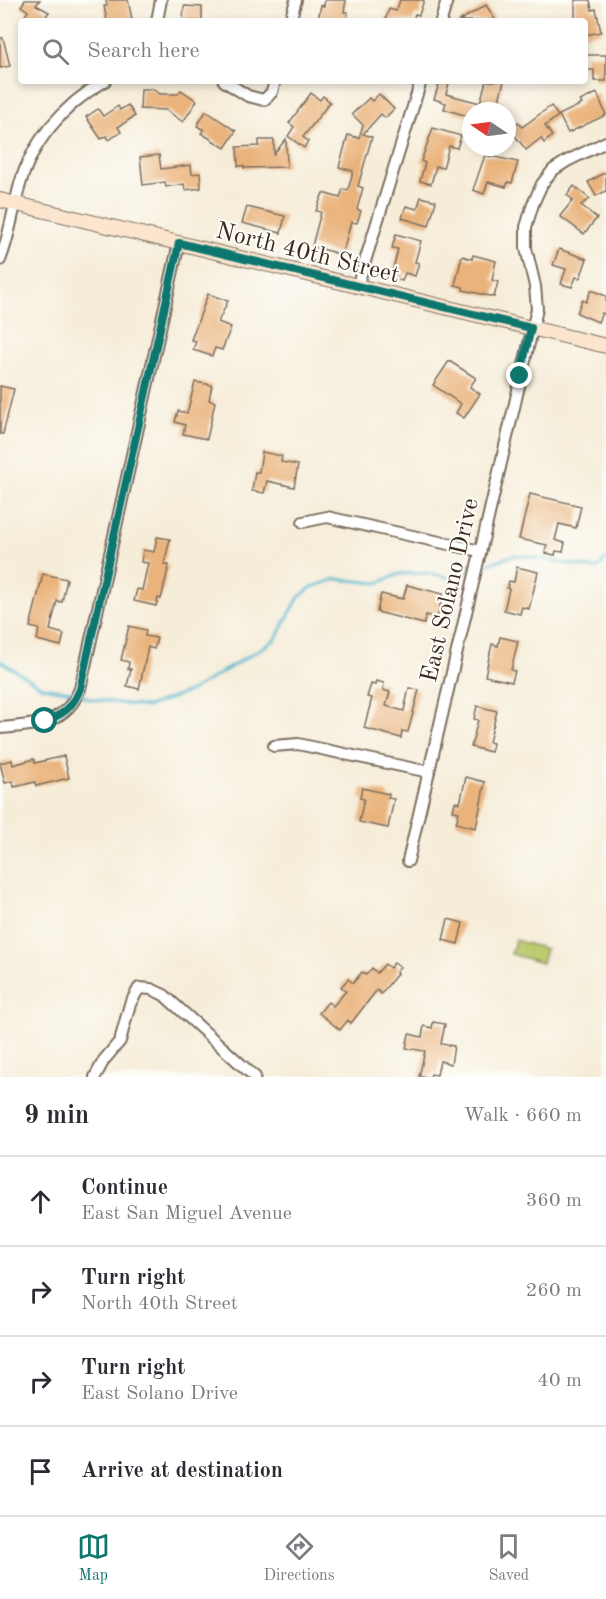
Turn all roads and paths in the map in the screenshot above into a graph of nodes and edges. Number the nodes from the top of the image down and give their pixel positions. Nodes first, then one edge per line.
1 (161, 0) edge
2 (296, 0) edge
3 (447, 0) edge
4 (158, 18) edge
5 (291, 18) edge
6 (442, 18) edge
7 (100, 84) edge
8 (229, 84) edge
9 (274, 84) edge
10 (420, 84) edge
11 (606, 142) edge
12 (0, 200) edge
13 (15, 204) junction
14 (179, 243) junction
15 (0, 260) edge
16 (357, 287) junction
17 (531, 328) junction
18 (606, 346) edge
19 (303, 522) dead end
20 (480, 551) junction
21 (0, 728) edge
22 (274, 746) dead end
23 (429, 772) junction
24 (408, 861) dead end
25 (94, 1077) edge
26 (255, 1077) edge

1 - 4 street
2 - 5 street
3 - 6 street
7 - 13 street
8 - 9 street
10 - 16 street
11 - 17 street, East Solano Drive
12 - 13 street, North 40th Street
13 - 14 street, North 40th Street
13 - 15 street
14 - 16 street, North 40th Street
14 - 21 street
16 - 17 street, North 40th Street
17 - 18 street, North 40th Street
17 - 20 street, East Solano Drive
19 - 20 street
20 - 23 street, East Solano Drive
22 - 23 street
23 - 24 street, East Solano Drive
25 - 26 street

